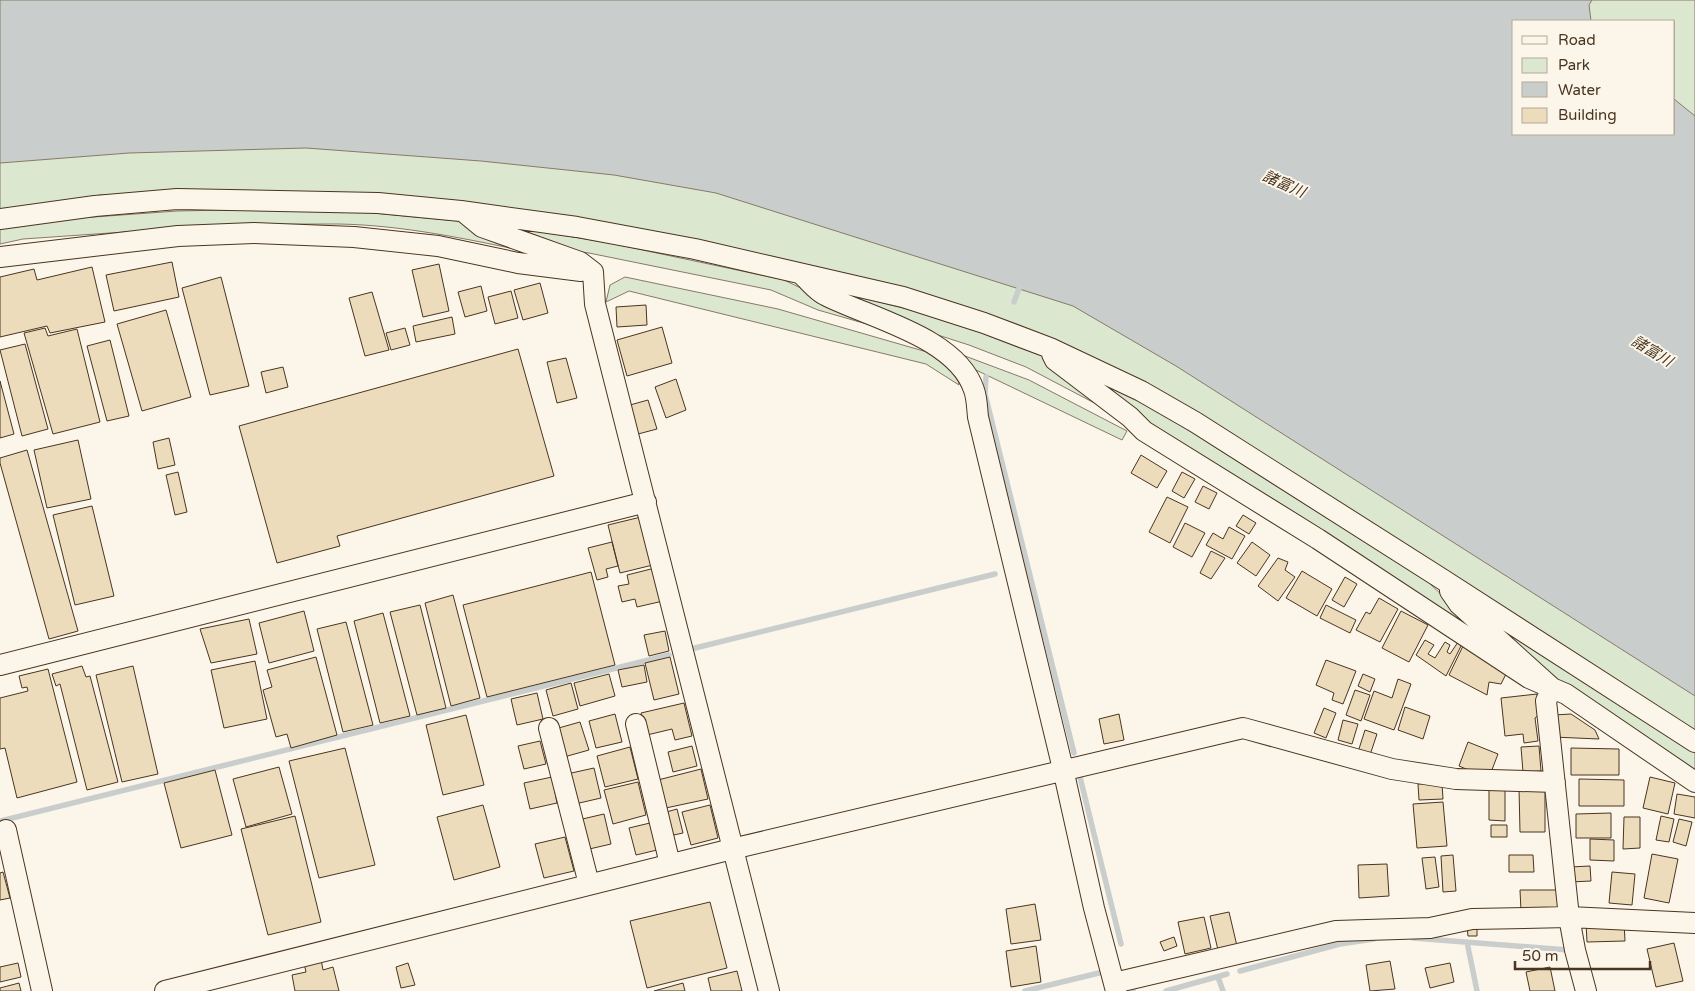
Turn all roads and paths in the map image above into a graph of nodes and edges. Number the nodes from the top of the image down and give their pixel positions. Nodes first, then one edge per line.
1 (461, 211) junction
2 (0, 219) edge
3 (0, 257) edge
4 (593, 272) junction
5 (801, 274) junction
6 (1050, 348) junction
7 (646, 502) junction
8 (1442, 579) junction
9 (0, 665) edge
10 (1552, 688) junction
11 (636, 724) dead end
12 (549, 728) dead end
13 (1695, 742) edge
14 (1063, 769) junction
15 (1555, 782) junction
16 (1695, 782) edge
17 (6, 830) dead end
18 (732, 849) junction
19 (670, 864) junction
20 (589, 884) junction
21 (1569, 917) junction
22 (1695, 923) edge
23 (1115, 987) edge
24 (42, 991) edge
25 (165, 991) edge
26 (769, 991) edge
27 (1586, 991) edge

1 - 2 street
1 - 4 street
1 - 5 street
3 - 4 street
4 - 7 street
5 - 6 street
5 - 14 street
6 - 8 street
6 - 10 street
7 - 9 street
7 - 18 street
8 - 10 street
8 - 13 street
10 - 15 street
10 - 16 street
11 - 19 street
12 - 20 street
14 - 15 street
14 - 18 street
14 - 23 street
15 - 21 street
17 - 24 street
18 - 19 street
18 - 26 street
19 - 20 street
20 - 25 street
21 - 22 street
21 - 23 street
21 - 27 street

